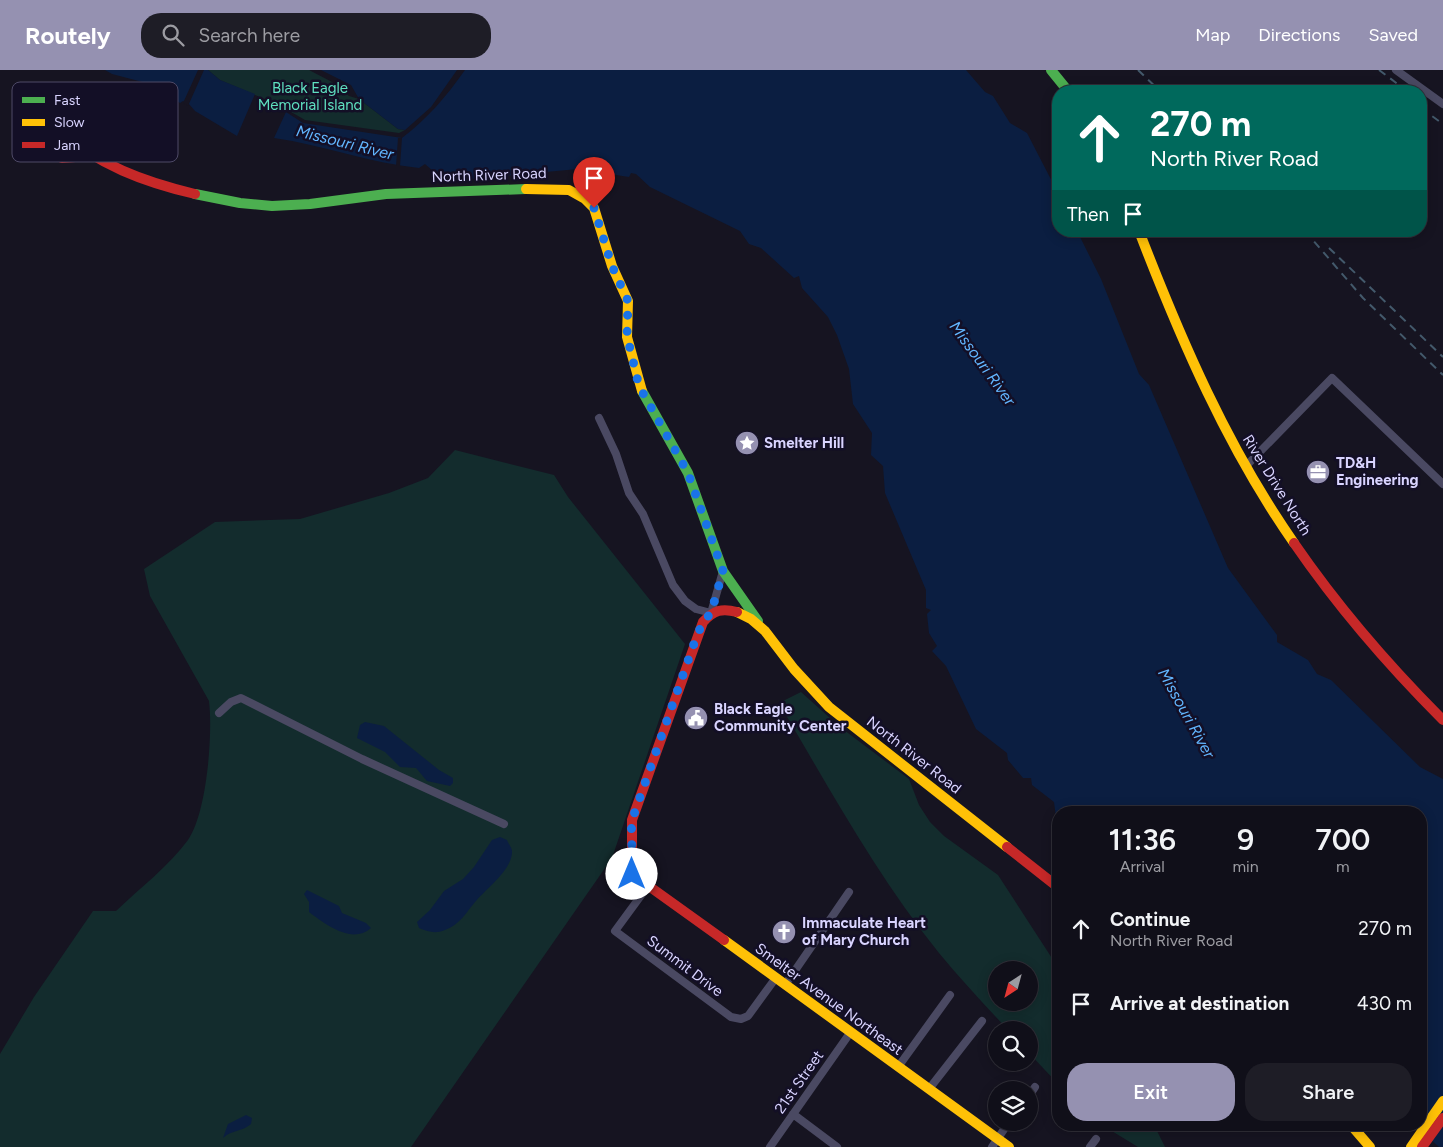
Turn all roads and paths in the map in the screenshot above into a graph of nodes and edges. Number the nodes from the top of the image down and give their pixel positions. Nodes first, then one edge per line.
1 (1051, 70) edge
2 (1396, 70) edge
3 (1063, 85) edge
4 (1417, 85) edge
5 (1427, 92) edge
6 (1443, 104) edge
7 (103, 162) edge
8 (1141, 237) edge
9 (599, 418) dead end
10 (1246, 466) junction
11 (1443, 484) edge
12 (723, 571) junction
13 (711, 613) junction
14 (765, 631) junction
15 (220, 713) dead end
16 (1443, 720) edge
17 (504, 824) dead end
18 (1052, 882) edge
19 (648, 886) junction
20 (849, 892) dead end
21 (775, 978) junction
22 (785, 985) junction
23 (950, 995) dead end
24 (982, 1021) dead end
25 (850, 1032) junction
26 (898, 1067) junction
27 (929, 1090) junction
28 (1443, 1101) edge
29 (793, 1114) junction
30 (1443, 1118) edge
31 (1427, 1124) edge
32 (1004, 1131) edge
33 (1356, 1131) edge
34 (1422, 1131) edge
35 (1096, 1139) dead end
36 (995, 1143) edge
37 (826, 1144) edge
38 (770, 1147) edge
39 (837, 1147) edge
40 (1009, 1147) edge
41 (1090, 1147) edge
42 (1370, 1147) edge
43 (1411, 1147) edge
44 (1422, 1147) edge

1 - 3 street
2 - 4 street
5 - 6 street
7 - 12 street, North River Road
8 - 10 street, River Drive North
9 - 13 street
10 - 11 street
10 - 16 street, River Drive North
12 - 13 street
12 - 14 street, North River Road
13 - 14 street, North River Road
13 - 19 street, Smelter Avenue Northeast
14 - 18 street, North River Road
15 - 17 street
19 - 21 street, Smelter Avenue Northeast
19 - 21 street, Summit Drive
20 - 22 street
21 - 22 street, Smelter Avenue Northeast
22 - 25 street, Smelter Avenue Northeast
23 - 26 street
24 - 27 street
25 - 26 street, Smelter Avenue Northeast
25 - 29 street, 21st Street
26 - 27 street, Smelter Avenue Northeast
27 - 36 street, Smelter Avenue Northeast
28 - 31 street
29 - 37 street
29 - 38 street, 21st Street
30 - 44 street
32 - 36 street
33 - 42 street
34 - 43 street
35 - 41 street
36 - 40 street, Smelter Avenue Northeast
37 - 39 street

